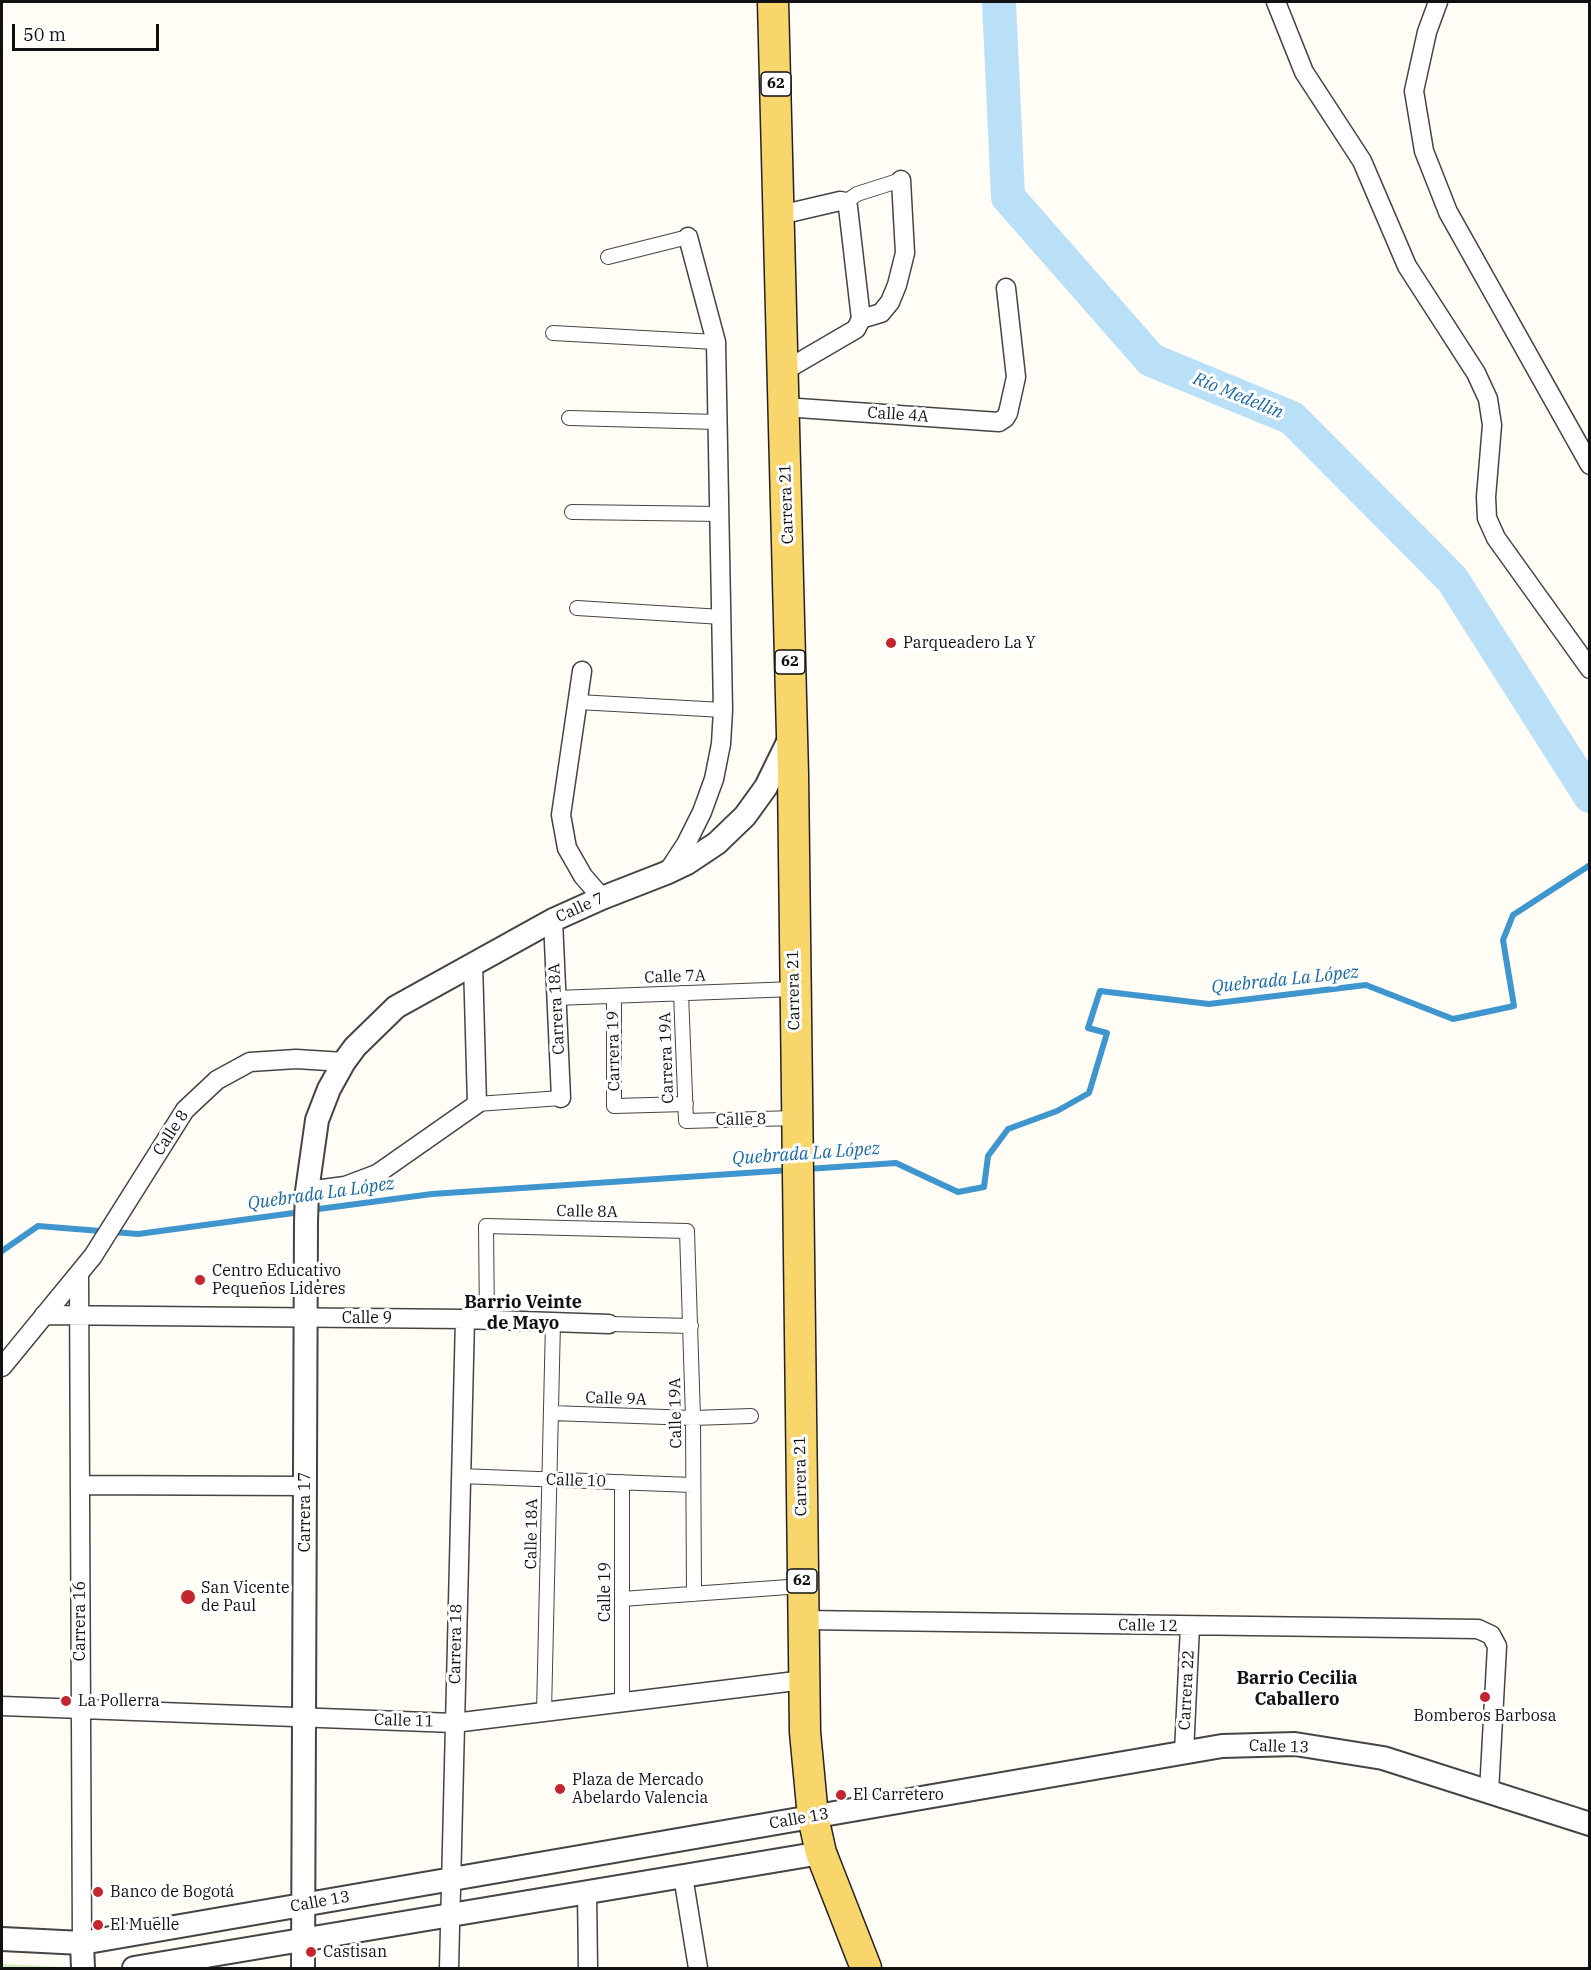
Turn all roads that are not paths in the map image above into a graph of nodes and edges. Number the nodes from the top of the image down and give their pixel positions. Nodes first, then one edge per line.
1 (773, 2) edge
2 (1276, 2) edge
3 (1438, 2) edge
4 (901, 180) joint
5 (846, 202) junction
6 (780, 215) junction
7 (687, 237) joint
8 (608, 257) dead end
9 (1006, 288) dead end
10 (861, 319) junction
11 (553, 333) dead end
12 (716, 342) junction
13 (784, 371) junction
14 (784, 407) junction
15 (569, 418) dead end
16 (717, 422) junction
17 (1590, 465) edge
18 (572, 512) dead end
19 (720, 514) junction
20 (577, 608) dead end
21 (722, 617) junction
22 (1590, 669) edge
23 (582, 670) dead end
24 (578, 702) junction
25 (723, 710) junction
26 (790, 736) junction
27 (666, 873) junction
28 (602, 898) junction
29 (553, 920) junction
30 (473, 963) junction
31 (794, 988) junction
32 (681, 993) junction
33 (614, 996) junction
34 (556, 998) junction
35 (344, 1062) junction
36 (561, 1098) joint
37 (477, 1104) junction
38 (686, 1104) junction
39 (796, 1118) junction
40 (686, 1121) joint
41 (307, 1204) junction
42 (687, 1231) joint
43 (79, 1272) junction
44 (44, 1315) junction
45 (79, 1316) junction
46 (306, 1318) junction
47 (465, 1319) junction
48 (487, 1320) junction
49 (553, 1322) junction
50 (609, 1324) joint
51 (691, 1326) junction
52 (2, 1367) edge
53 (551, 1413) junction
54 (751, 1416) dead end
55 (693, 1418) junction
56 (460, 1476) junction
57 (549, 1480) junction
58 (622, 1482) junction
59 (80, 1485) junction
60 (692, 1485) junction
61 (305, 1486) junction
62 (802, 1586) junction
63 (694, 1594) junction
64 (622, 1599) junction
65 (803, 1620) junction
66 (1190, 1626) junction
67 (804, 1680) junction
68 (622, 1702) junction
69 (2, 1706) edge
70 (81, 1709) junction
71 (544, 1712) junction
72 (304, 1719) junction
73 (454, 1723) junction
74 (1184, 1753) junction
75 (1489, 1792) junction
76 (813, 1817) junction
77 (1590, 1824) edge
78 (821, 1852) junction
79 (683, 1876) junction
80 (450, 1881) junction
81 (587, 1892) junction
82 (303, 1905) junction
83 (449, 1915) junction
84 (2, 1939) edge
85 (303, 1940) junction
86 (82, 1943) junction
87 (82, 1968) edge
88 (134, 1968) edge
89 (303, 1968) edge
90 (449, 1968) edge
91 (588, 1968) edge
92 (698, 1968) edge
93 (866, 1968) edge

1 - 6 main road, Carrera 21 / 62
2 - 22 street
3 - 17 street
4 - 5 street
4 - 10 street
5 - 6 street
5 - 10 street
6 - 13 main road, Carrera 21 / 62
7 - 8 street
7 - 12 street
9 - 14 street, Calle 4A
10 - 13 street
11 - 12 street
12 - 16 street
13 - 14 main road, Carrera 21 / 62
14 - 26 main road, Carrera 21 / 62
15 - 16 street
16 - 19 street
18 - 19 street
19 - 21 street
20 - 21 street
21 - 25 street
23 - 24 street
24 - 25 street
24 - 28 street
25 - 27 street
26 - 27 street, Calle 7
26 - 31 main road, Carrera 21 / 62
27 - 28 street, Calle 7
28 - 29 street, Calle 7
29 - 30 street, Calle 7
29 - 34 street, Carrera 18A
30 - 35 street, Calle 7
30 - 37 street
31 - 32 street, Calle 7A
31 - 39 main road, Carrera 21 / 62
32 - 33 street, Calle 7A
32 - 38 street, Carrera 19A
33 - 34 street, Calle 7A
33 - 38 street, Carrera 19
34 - 36 street, Carrera 18A
35 - 41 street, Carrera 17
35 - 43 street, Calle 8
36 - 37 street
37 - 41 street
38 - 40 street, Carrera 19A
39 - 40 street, Calle 8
39 - 62 main road, Carrera 21 / 62
41 - 46 street, Carrera 17
42 - 48 street, Calle 8A
42 - 51 street, Calle 19A
43 - 44 street, Calle 8
43 - 45 street, Carrera 16
44 - 45 street, Calle 9
44 - 52 street, Calle 8
45 - 46 street, Calle 9
45 - 59 street, Carrera 16
46 - 47 street, Calle 9
46 - 61 street, Carrera 17
47 - 48 street, Calle 9
47 - 56 street, Carrera 18
48 - 49 street, Calle 9
49 - 50 street, Calle 9
49 - 53 street, Calle 18A
50 - 51 street, Calle 9
51 - 55 street, Calle 19A
53 - 55 street, Calle 9A
53 - 57 street, Calle 18A
54 - 55 street, Calle 9A
55 - 60 street, Calle 19A
56 - 57 street, Calle 10
56 - 73 street, Carrera 18
57 - 58 street, Calle 10
57 - 71 street, Calle 18A
58 - 60 street, Calle 10
58 - 64 street, Calle 19
59 - 61 street
59 - 70 street, Carrera 16
60 - 63 street, Calle 19A
61 - 72 street, Carrera 17
62 - 63 street
62 - 65 main road, Carrera 21 / 62
63 - 64 street
64 - 68 street, Calle 19
65 - 66 street, Calle 12
65 - 67 main road, Carrera 21 / 62
66 - 74 street, Carrera 22
66 - 75 street, Calle 12
67 - 68 street, Calle 11
67 - 76 main road, Carrera 21 / 62
68 - 71 street, Calle 11
69 - 70 street, Calle 11
70 - 72 street, Calle 11
70 - 86 street, Carrera 16
71 - 73 street, Calle 11
72 - 73 street, Calle 11
72 - 82 street, Carrera 17
73 - 80 street, Carrera 18
74 - 75 street, Calle 13
74 - 76 street, Calle 13
75 - 77 street, Calle 13
76 - 78 main road, Carrera 21 / 62
76 - 80 street, Calle 13
78 - 79 street, Calle 13
78 - 93 main road, Carrera 21 / 62
79 - 81 street, Calle 13
79 - 92 street
80 - 82 street, Calle 13
80 - 83 street, Carrera 18
81 - 83 street, Calle 13
81 - 91 street
82 - 85 street, Carrera 17
82 - 86 street, Calle 13
83 - 85 street, Calle 13
83 - 90 street, Carrera 18
84 - 86 street, Calle 13
85 - 88 street, Calle 13
85 - 89 street, Carrera 17
86 - 87 street, Carrera 16

